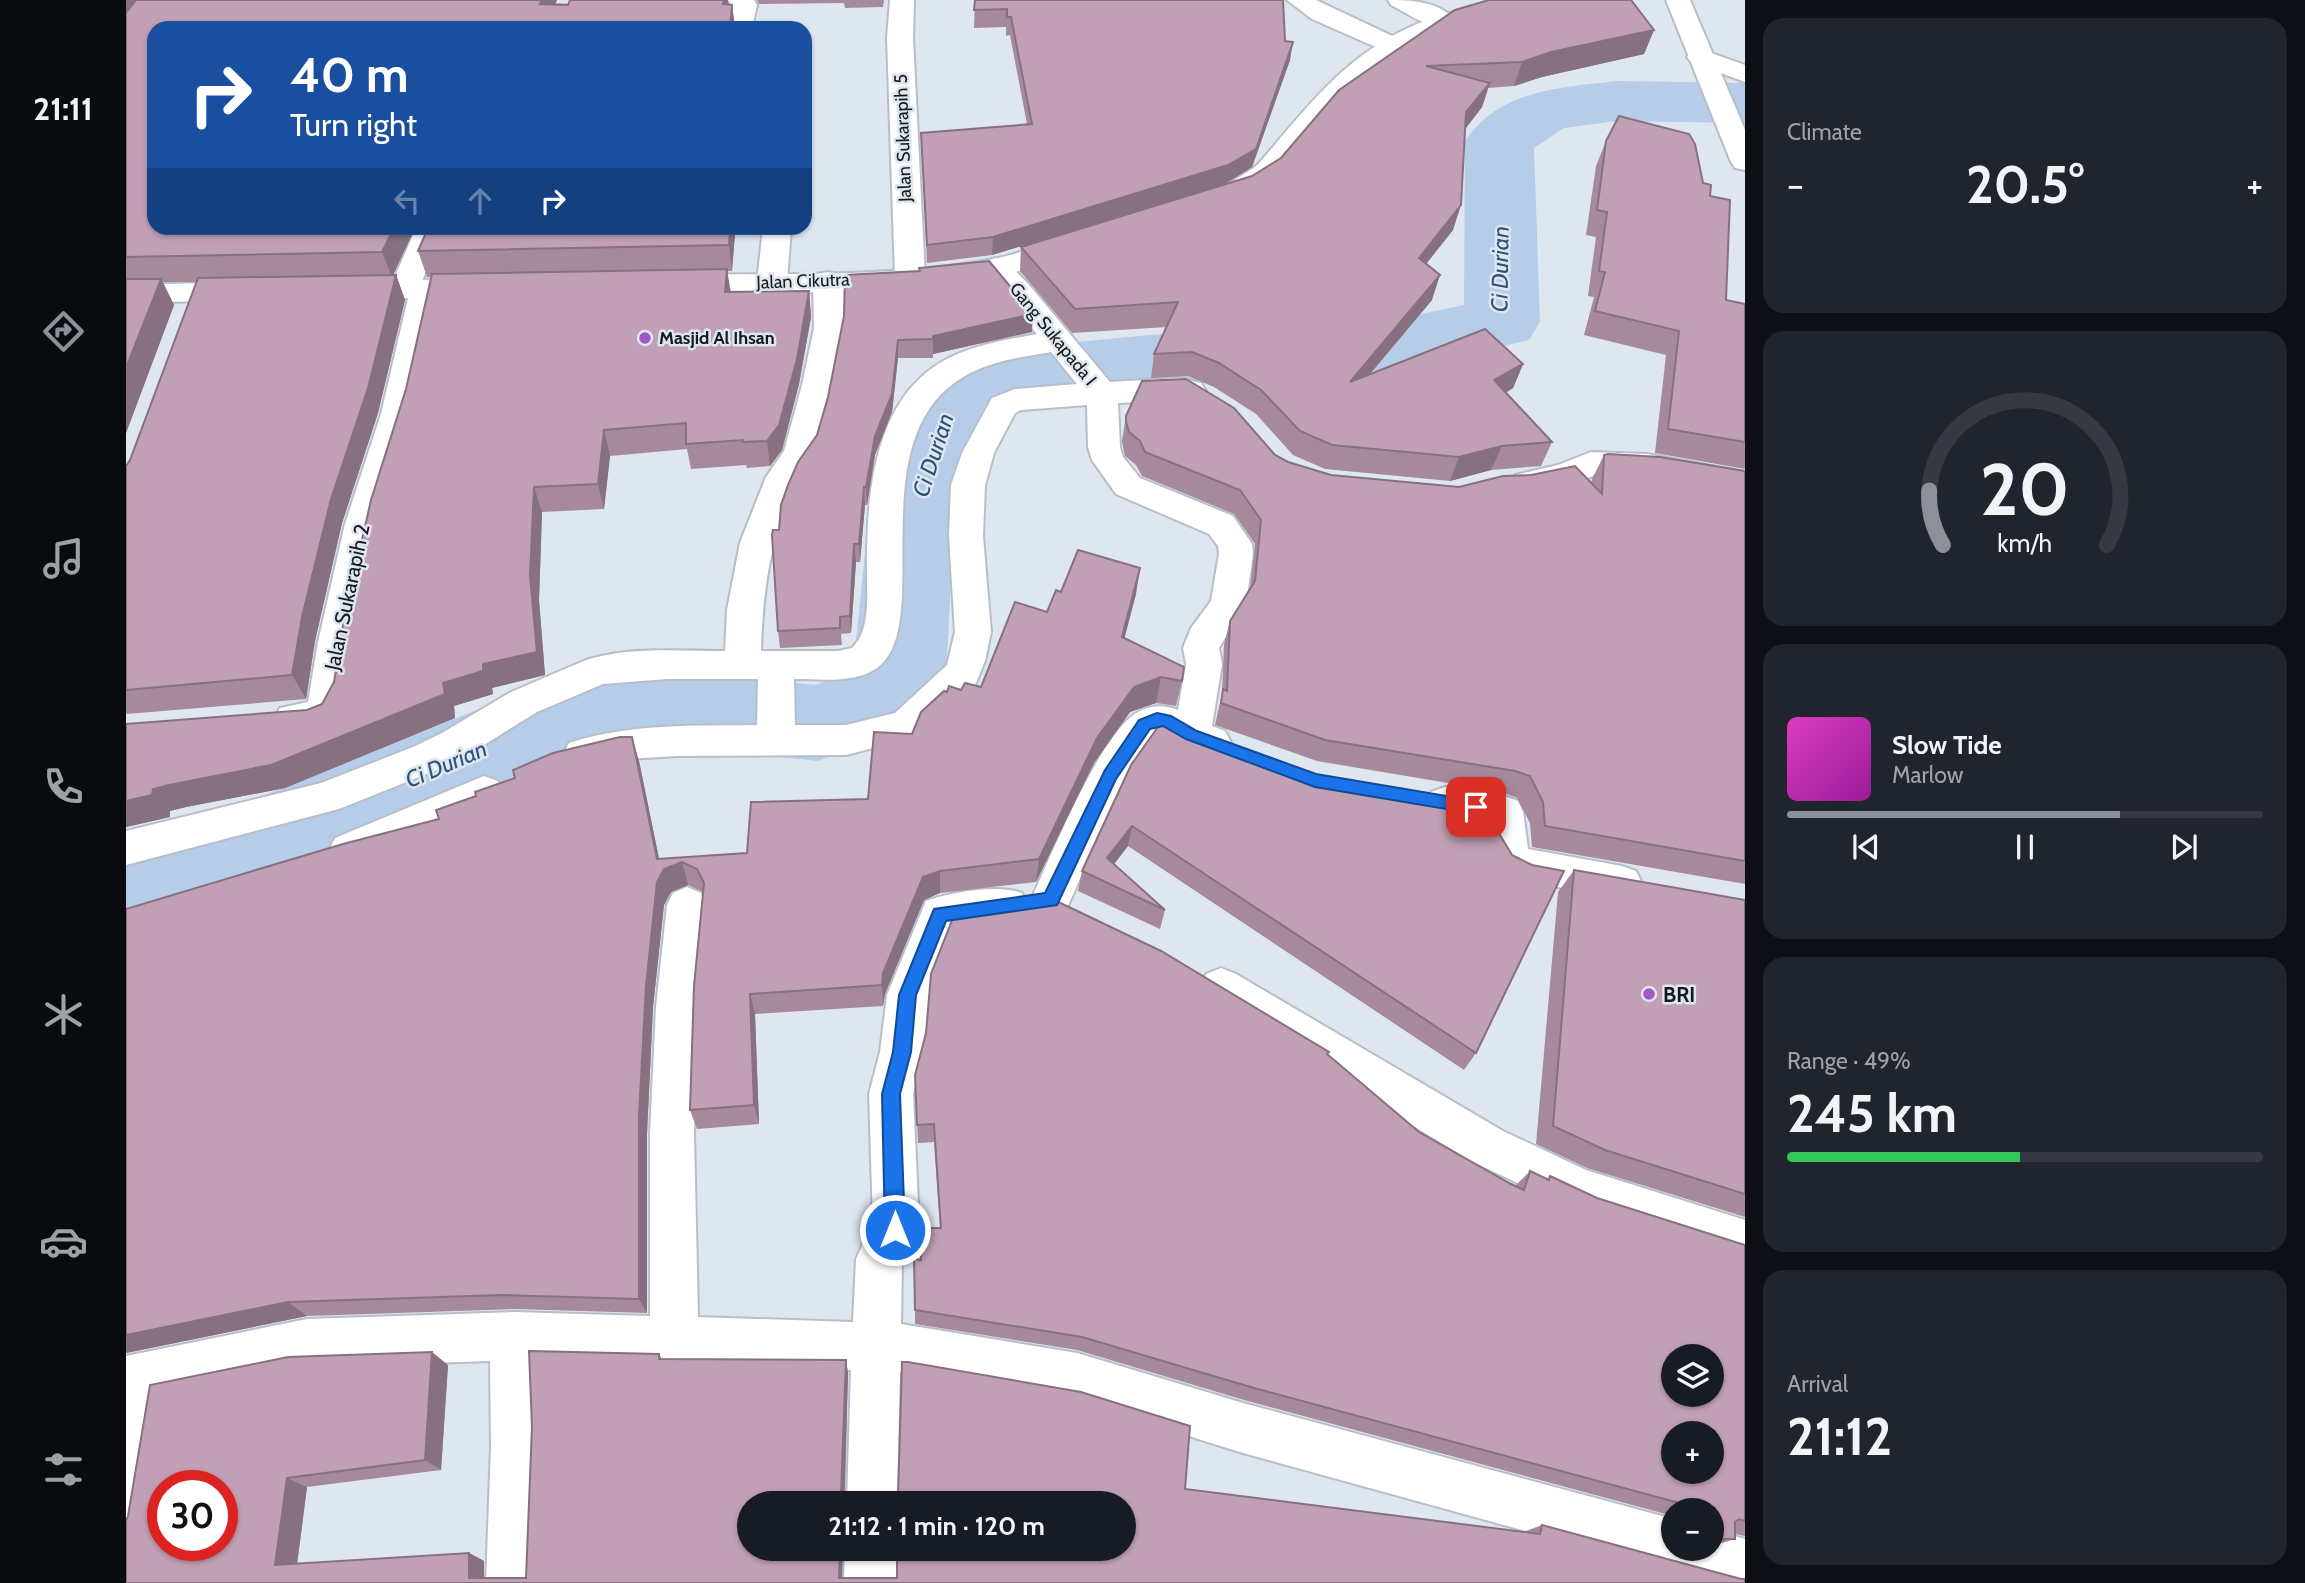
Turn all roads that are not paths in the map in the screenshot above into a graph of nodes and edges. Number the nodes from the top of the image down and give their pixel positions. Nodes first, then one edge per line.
1 (740, 0) edge
2 (902, 0) edge
3 (1299, 0) edge
4 (1400, 0) edge
5 (1526, 0) edge
6 (1678, 0) edge
7 (742, 21) edge
8 (1444, 22) junction
9 (1396, 47) junction
10 (1704, 66) junction
11 (1745, 74) edge
12 (1745, 162) edge
13 (1210, 200) edge
14 (428, 235) edge
15 (776, 235) edge
16 (1090, 238) edge
17 (996, 267) junction
18 (910, 276) junction
19 (828, 281) junction
20 (772, 282) junction
21 (647, 285) edge
22 (509, 288) edge
23 (321, 290) edge
24 (414, 290) junction
25 (280, 291) edge
26 (126, 294) edge
27 (1061, 343) junction
28 (1101, 394) junction
29 (1219, 408) edge
30 (1745, 484) edge
31 (1492, 485) edge
32 (764, 668) junction
33 (257, 722) edge
34 (1192, 735) junction
35 (776, 736) junction
36 (1241, 753) edge
37 (554, 761) edge
38 (518, 777) edge
39 (1412, 798) edge
40 (126, 848) edge
41 (316, 862) edge
42 (1658, 889) edge
43 (687, 905) dead end
44 (1182, 964) edge
45 (1745, 1243) edge
46 (514, 1336) junction
47 (674, 1341) junction
48 (877, 1346) junction
49 (139, 1378) edge
50 (872, 1491) edge
51 (126, 1523) edge
52 (1661, 1542) edge
53 (1724, 1559) edge
54 (871, 1561) edge
55 (1745, 1565) edge
56 (512, 1583) edge
57 (870, 1583) edge

1 - 7 main road
2 - 18 main road, Jalan Sukarapih 5
3 - 9 main road
4 - 8 main road
5 - 8 main road
6 - 10 main road
8 - 9 main road
9 - 13 main road
10 - 11 main road
10 - 12 main road
14 - 24 main road, Jalan Sukarapih 2
15 - 20 main road
16 - 17 main road, Jalan Cikutra
17 - 18 main road, Jalan Cikutra
17 - 27 main road, Gang Sukapada I
18 - 19 main road, Jalan Cikutra
19 - 20 main road, Jalan Cikutra
19 - 32 main road
20 - 21 main road, Jalan Cikutra
22 - 24 main road
23 - 24 main road
24 - 33 main road, Jalan Sukarapih 2
25 - 26 main road
27 - 28 main road, Gang Sukapada I
27 - 32 main road
28 - 29 main road
28 - 34 main road, Gang Sukapada I
28 - 35 main road
30 - 31 main road
32 - 35 main road
32 - 40 main road
34 - 36 main road
34 - 48 main road
35 - 37 main road
38 - 41 main road
39 - 42 main road
43 - 47 main road
44 - 45 main road
46 - 47 main road
46 - 49 main road
46 - 56 main road
47 - 48 main road
48 - 50 main road
48 - 52 main road
49 - 51 main road
53 - 55 main road
54 - 57 main road

